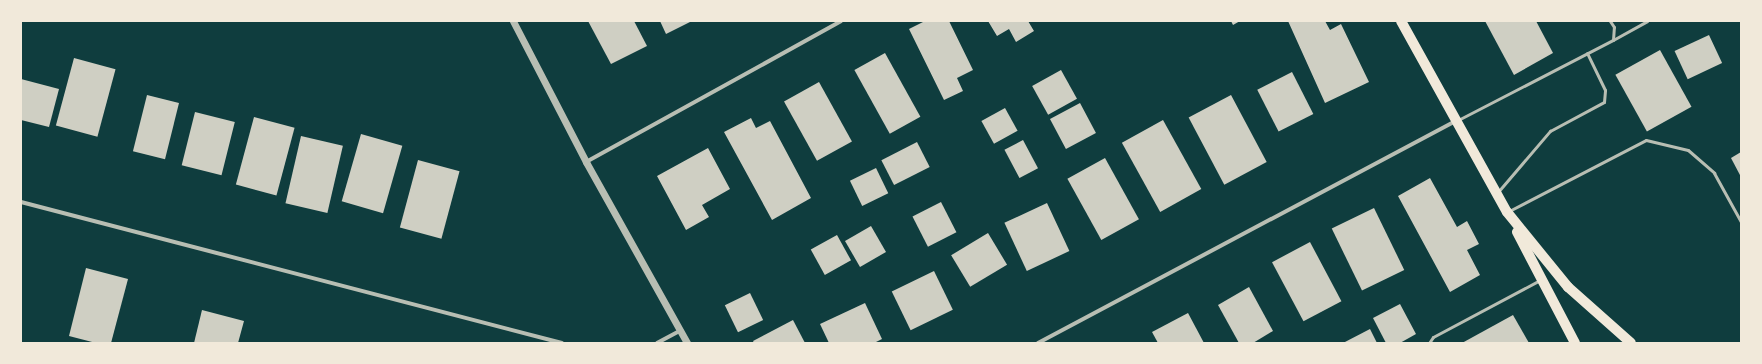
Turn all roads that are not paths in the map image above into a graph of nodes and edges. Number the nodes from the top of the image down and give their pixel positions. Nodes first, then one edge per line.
1 (513, 21) edge
2 (841, 21) edge
3 (1401, 21) edge
4 (1610, 21) edge
5 (1647, 21) edge
6 (1613, 40) junction
7 (1588, 54) junction
8 (1456, 121) junction
9 (586, 162) junction
10 (1497, 194) junction
11 (21, 202) edge
12 (1507, 212) junction
13 (1741, 222) edge
14 (1542, 279) junction
15 (680, 331) junction
16 (562, 343) edge
17 (657, 343) edge
18 (687, 343) edge
19 (1038, 343) edge
20 (1429, 343) edge
21 (1575, 343) edge
22 (1631, 343) edge

1 - 9 street
2 - 9 street
3 - 8 main road
4 - 6 lane
5 - 6 lane
6 - 7 lane
7 - 8 lane
7 - 10 lane
8 - 10 main road
8 - 19 street
9 - 15 street
10 - 12 main road
11 - 16 street
12 - 13 lane
12 - 14 main road
12 - 22 main road
14 - 20 lane
14 - 21 main road
15 - 17 street
15 - 18 street

